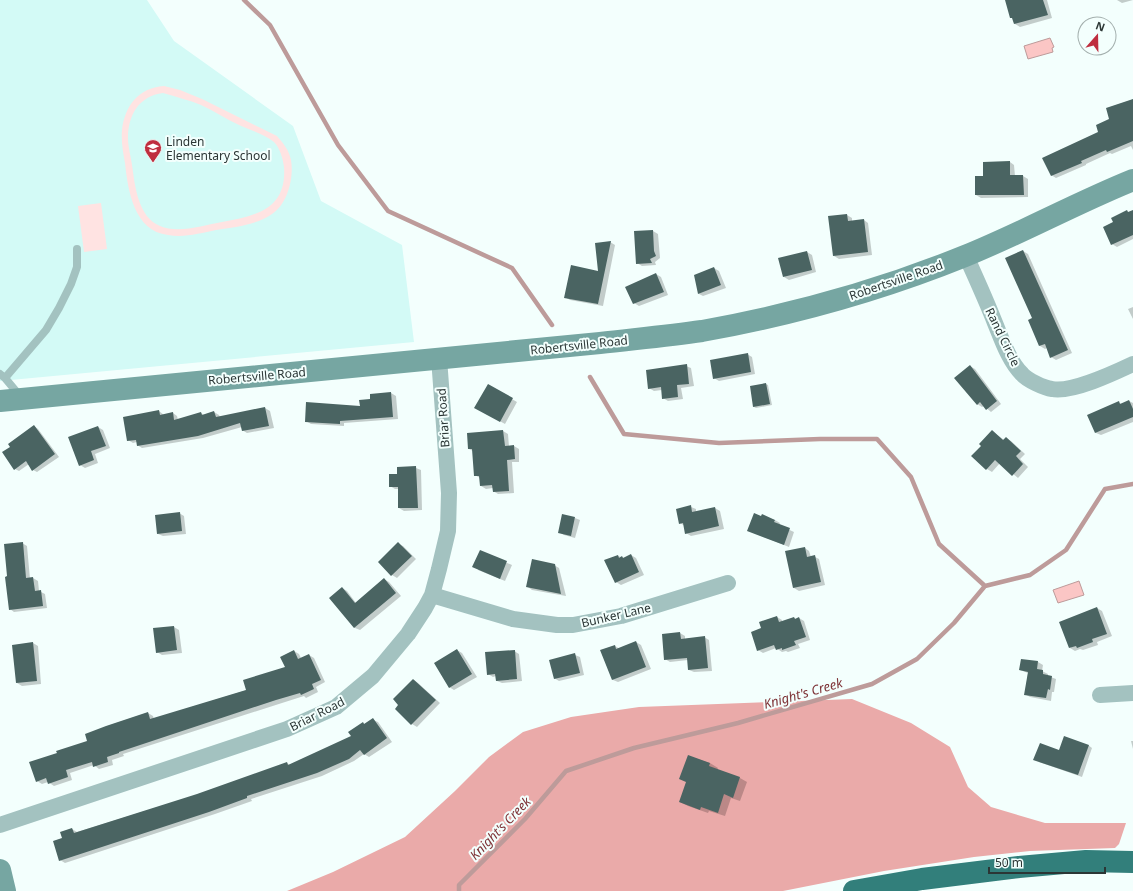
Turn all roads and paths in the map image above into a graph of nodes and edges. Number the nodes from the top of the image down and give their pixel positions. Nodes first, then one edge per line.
1 (1133, 180) edge
2 (78, 249) dead end
3 (966, 256) junction
4 (439, 358) junction
5 (1133, 364) edge
6 (3, 376) edge
7 (21, 398) junction
8 (0, 401) edge
9 (728, 583) dead end
10 (432, 595) junction
11 (1133, 693) edge
12 (1100, 695) dead end
13 (0, 825) edge
14 (1133, 862) edge
15 (0, 870) edge
16 (5, 891) edge
17 (854, 891) edge

1 - 3 street, Robertsville Road
2 - 6 lane
3 - 4 street, Robertsville Road
3 - 5 street, Rand Circle
4 - 7 street, Robertsville Road
4 - 10 street, Briar Road
6 - 7 lane
7 - 8 street, Robertsville Road
9 - 10 street, Bunker Lane
10 - 13 street, Briar Road
11 - 12 street
14 - 17 highway
15 - 16 street

